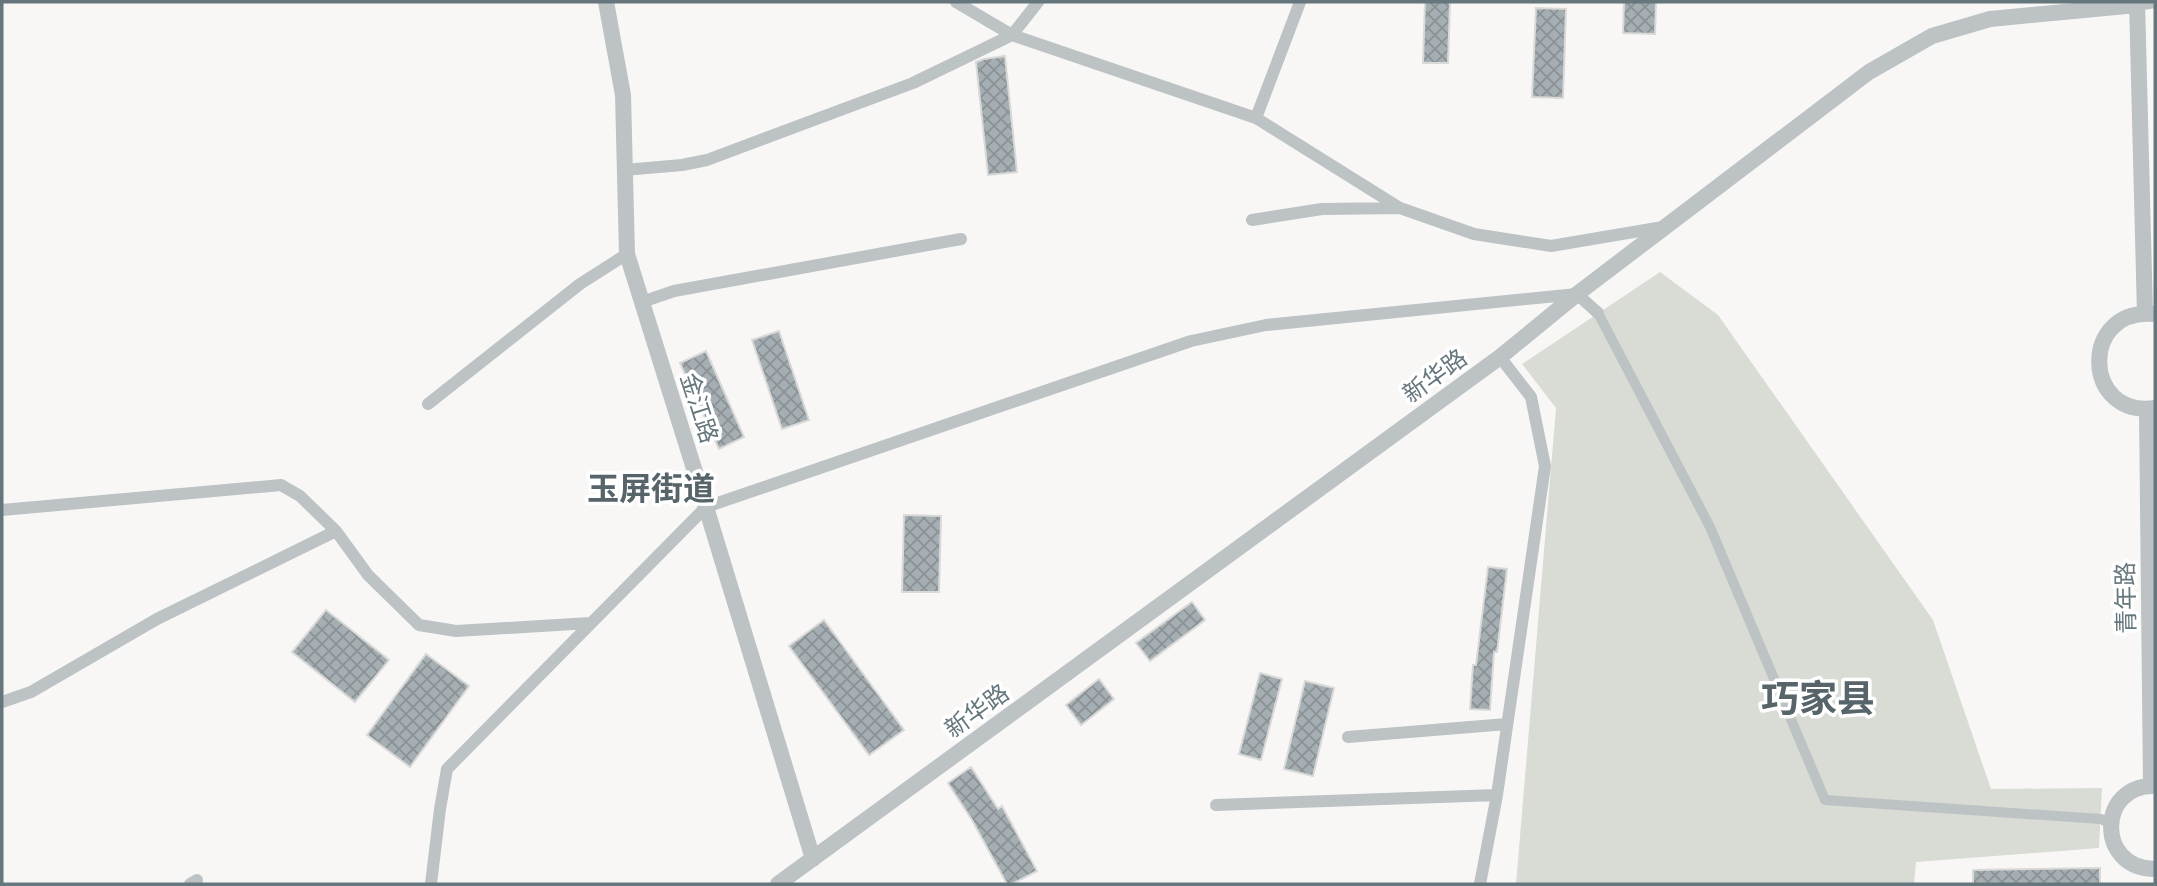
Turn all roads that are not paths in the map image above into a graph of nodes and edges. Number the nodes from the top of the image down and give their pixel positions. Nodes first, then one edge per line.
1 (606, 2) edge
2 (956, 2) edge
3 (1038, 2) edge
4 (1300, 2) edge
5 (2155, 2) edge
6 (2137, 3) edge
7 (1012, 35) junction
8 (1256, 118) junction
9 (624, 170) junction
10 (1400, 208) junction
11 (1252, 220) dead end
12 (1667, 226) junction
13 (961, 239) dead end
14 (626, 254) junction
15 (1577, 295) junction
16 (642, 302) junction
17 (1598, 313) joint
18 (2150, 314) edge
19 (1500, 357) junction
20 (428, 404) dead end
21 (2151, 408) edge
22 (706, 507) junction
23 (2, 510) edge
24 (336, 531) junction
25 (590, 624) junction
26 (2, 702) edge
27 (1507, 724) junction
28 (1348, 737) dead end
29 (2153, 786) edge
30 (1497, 795) junction
31 (1216, 805) dead end
32 (2111, 824) junction
33 (813, 859) junction
34 (2154, 874) edge
35 (431, 884) edge
36 (778, 884) edge
37 (1480, 884) edge

1 - 9 street, 金江路
2 - 7 street
3 - 7 street
4 - 8 street
5 - 6 street, 新华路
6 - 12 street, 新华路
6 - 18 street, 青年路
7 - 8 street
7 - 9 street
8 - 10 street
9 - 14 street, 金江路
10 - 11 street
10 - 12 street
12 - 15 street, 新华路
13 - 16 street
14 - 16 street, 金江路
14 - 20 street
15 - 17 street
15 - 19 street, 新华路
15 - 22 street
16 - 22 street, 金江路
17 - 32 street
18 - 21 street, 青年路
19 - 27 street
19 - 33 street, 新华路
21 - 29 street, 青年路
22 - 25 street
22 - 33 street, 金江路
23 - 24 street
24 - 25 street
24 - 26 street
25 - 35 street
27 - 28 street
27 - 30 street
29 - 32 street, 青年路
30 - 31 street
30 - 37 street
32 - 34 street
33 - 36 street, 新华路

